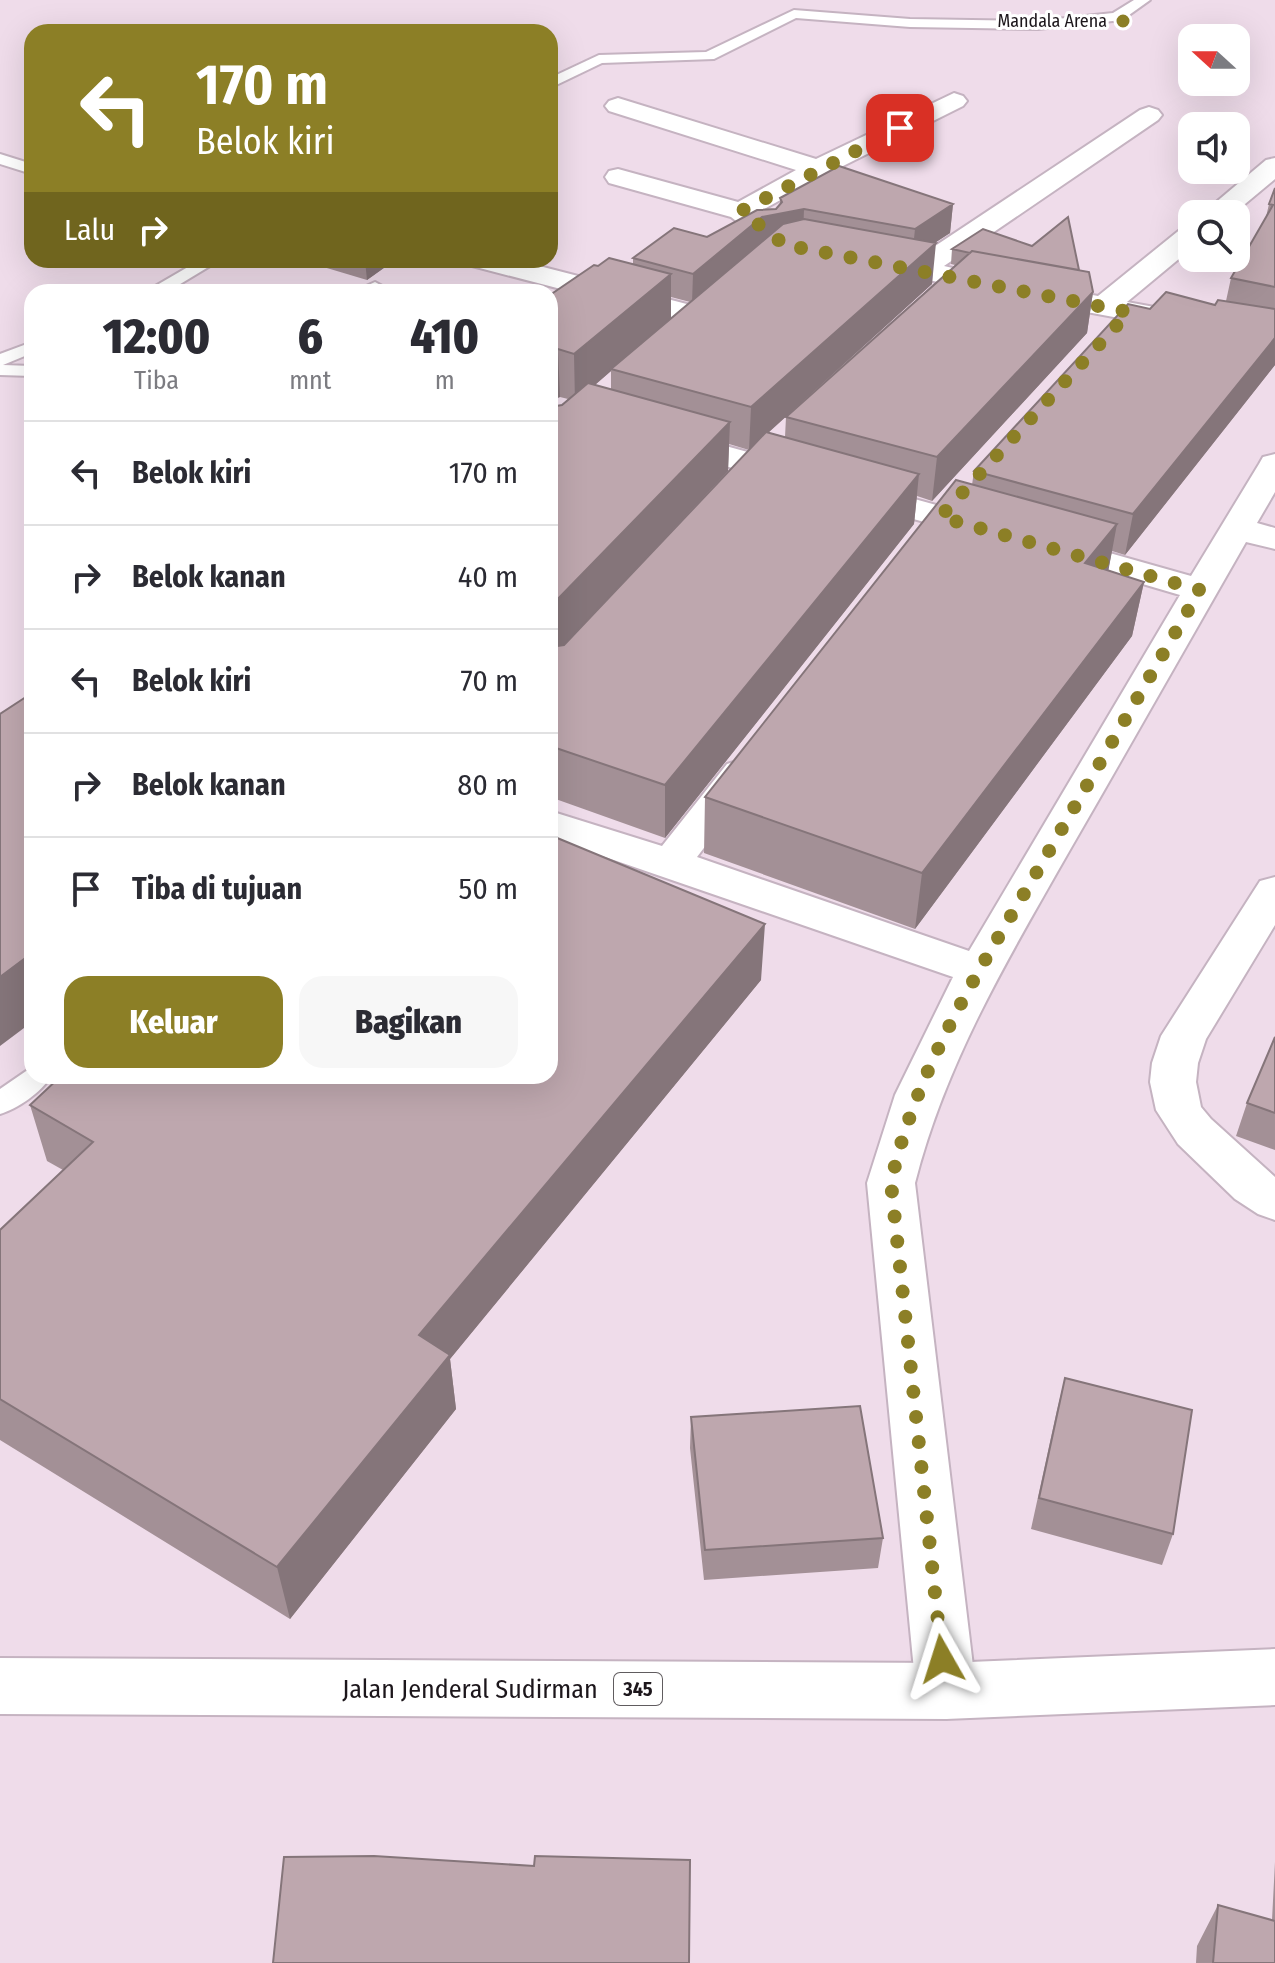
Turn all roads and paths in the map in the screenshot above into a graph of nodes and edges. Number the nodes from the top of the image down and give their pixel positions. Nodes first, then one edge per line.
1 (1143, 0) edge
2 (558, 80) edge
3 (954, 101) dead end
4 (618, 106) dead end
5 (1149, 115) dead end
6 (0, 159) edge
7 (24, 166) edge
8 (1275, 166) edge
9 (818, 168) junction
10 (618, 177) dead end
11 (1233, 200) edge
12 (741, 211) junction
13 (1178, 249) edge
14 (771, 254) edge
15 (842, 255) edge
16 (198, 268) edge
17 (513, 268) edge
18 (920, 269) junction
19 (984, 283) junction
20 (168, 284) edge
21 (723, 295) edge
22 (699, 316) junction
23 (1114, 318) junction
24 (902, 330) edge
25 (675, 336) edge
26 (1275, 338) edge
27 (24, 350) edge
28 (0, 360) edge
29 (0, 370) edge
30 (24, 371) edge
31 (640, 432) edge
32 (1275, 464) edge
33 (1237, 528) junction
34 (1275, 539) edge
35 (1200, 590) junction
36 (757, 752) edge
37 (558, 827) edge
38 (671, 863) junction
39 (1275, 891) edge
40 (980, 969) junction
41 (26, 1084) edge
42 (0, 1104) edge
43 (1275, 1201) edge
44 (1275, 1677) edge
45 (0, 1686) edge
46 (946, 1691) junction

1 - 2 lane
3 - 9 street
4 - 9 street
5 - 18 street
6 - 7 lane
8 - 11 street
9 - 12 street
10 - 12 street
12 - 14 street
13 - 23 street
15 - 18 street
16 - 20 lane
17 - 22 street
18 - 19 street
19 - 23 street
19 - 24 street
21 - 22 street
22 - 25 street
23 - 26 street
27 - 28 lane
29 - 30 lane
31 - 35 street
32 - 33 street
33 - 34 street
33 - 35 street
35 - 40 street
36 - 38 street
37 - 38 street
38 - 40 street
39 - 43 street
40 - 46 street
41 - 42 lane
44 - 46 street, Jalan Jenderal Sudirman / 345
45 - 46 street, Jalan Jenderal Sudirman / 345

